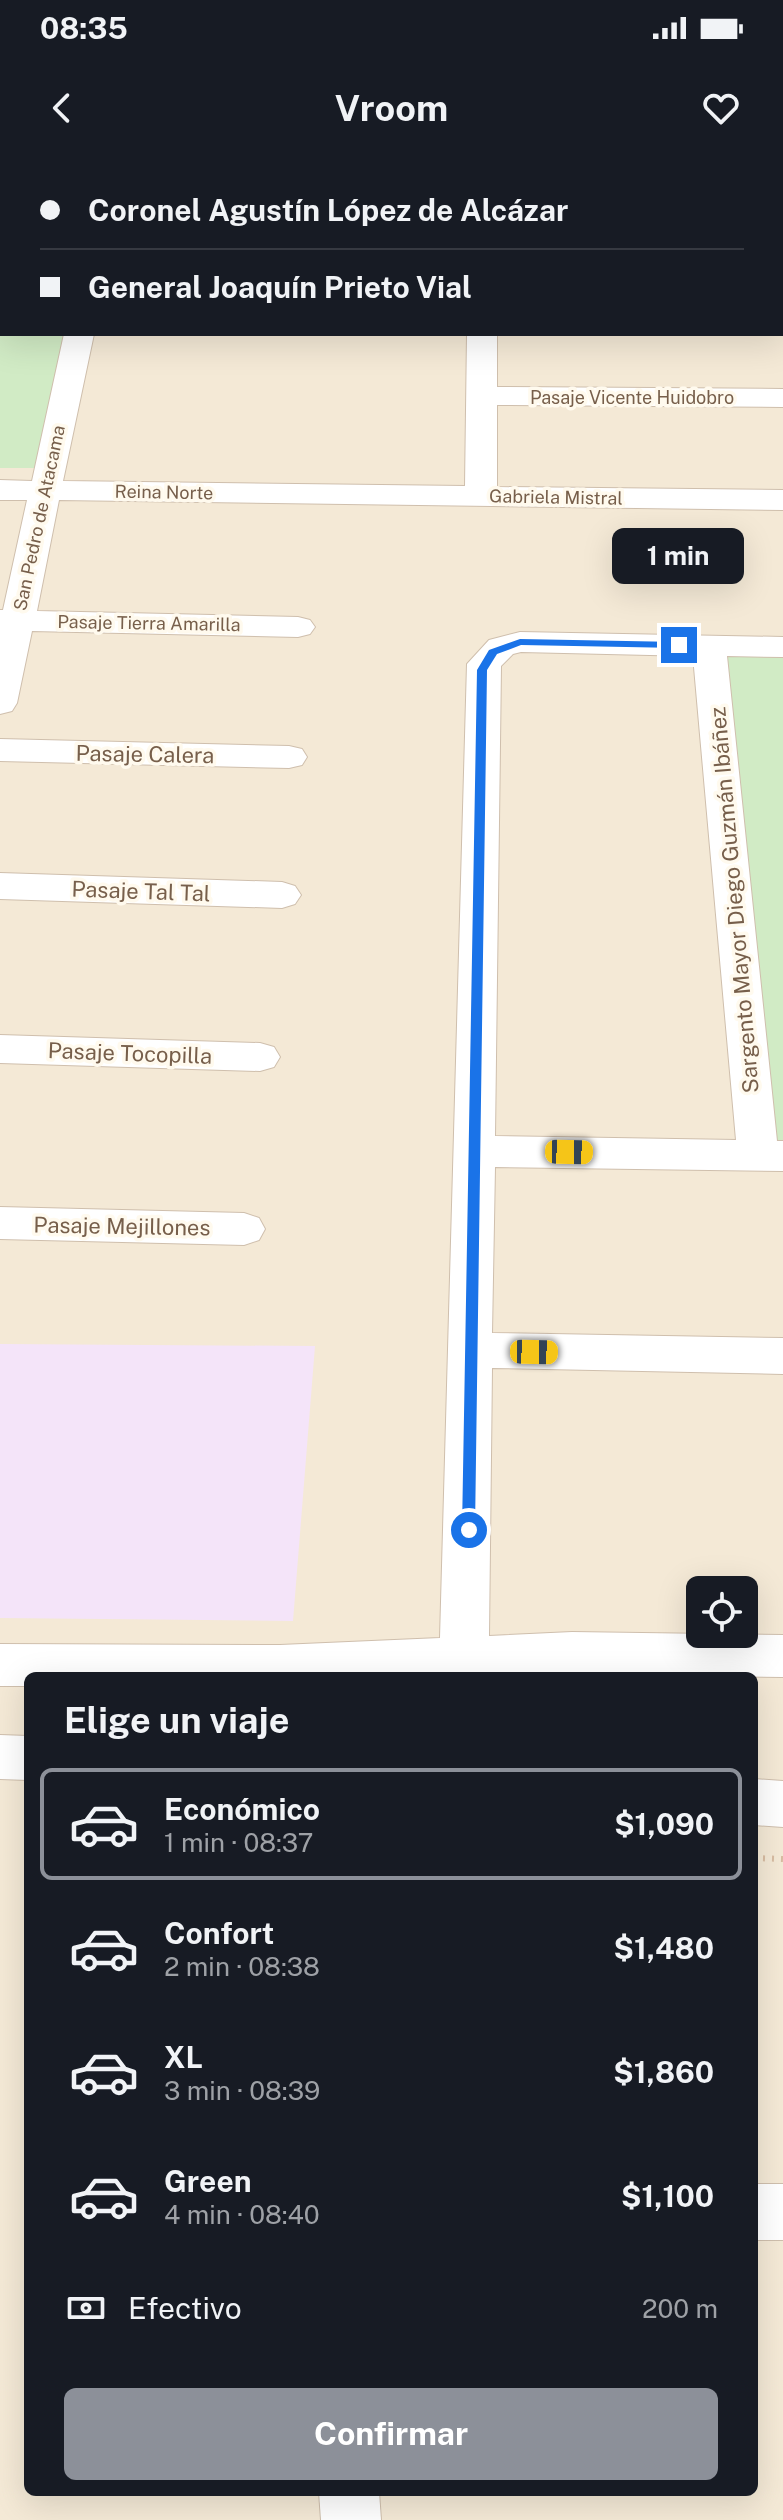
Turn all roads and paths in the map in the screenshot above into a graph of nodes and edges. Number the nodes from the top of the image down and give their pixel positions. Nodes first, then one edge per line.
1 (79, 336) edge
2 (482, 336) edge
3 (481, 396) junction
4 (783, 398) edge
5 (0, 490) edge
6 (45, 490) junction
7 (328, 494) joint
8 (481, 496) junction
9 (783, 500) edge
10 (9, 620) edge
11 (298, 627) dead end
12 (709, 646) junction
13 (783, 647) edge
14 (0, 703) edge
15 (0, 750) edge
16 (289, 757) dead end
17 (0, 886) edge
18 (282, 895) dead end
19 (0, 1049) edge
20 (260, 1057) dead end
21 (475, 1151) junction
22 (771, 1156) edge
23 (0, 1223) edge
24 (244, 1229) dead end
25 (471, 1350) junction
26 (783, 1356) edge
27 (783, 1656) edge
28 (464, 1658) junction
29 (0, 1665) edge
30 (0, 1757) edge
31 (24, 1758) edge
32 (758, 1802) edge
33 (783, 1804) edge
34 (758, 1858) edge
35 (783, 1859) edge
36 (758, 2212) edge
37 (783, 2212) edge
38 (349, 2496) edge
39 (351, 2520) edge

1 - 6 street, San Pedro de Atacama
2 - 3 street
3 - 4 street, Pasaje Vicente Huidobro
3 - 8 street
5 - 6 street, Reina Norte
6 - 7 street, Reina Norte
6 - 10 street, San Pedro de Atacama
7 - 8 street, Gabriela Mistral
8 - 9 street, Gabriela Mistral
10 - 11 street, Pasaje Tierra Amarilla
10 - 14 street, San Pedro de Atacama
12 - 13 street
12 - 21 street
12 - 22 street, Sargento Mayor Diego Guzmán Ibáñez
15 - 16 street, Pasaje Calera
17 - 18 street, Pasaje Tal Tal
19 - 20 street, Pasaje Tocopilla
21 - 22 street
21 - 25 street
23 - 24 street, Pasaje Mejillones
25 - 26 street
25 - 28 street
27 - 28 street
28 - 29 street
30 - 31 street
32 - 33 street
34 - 35 path
36 - 37 street
38 - 39 street

